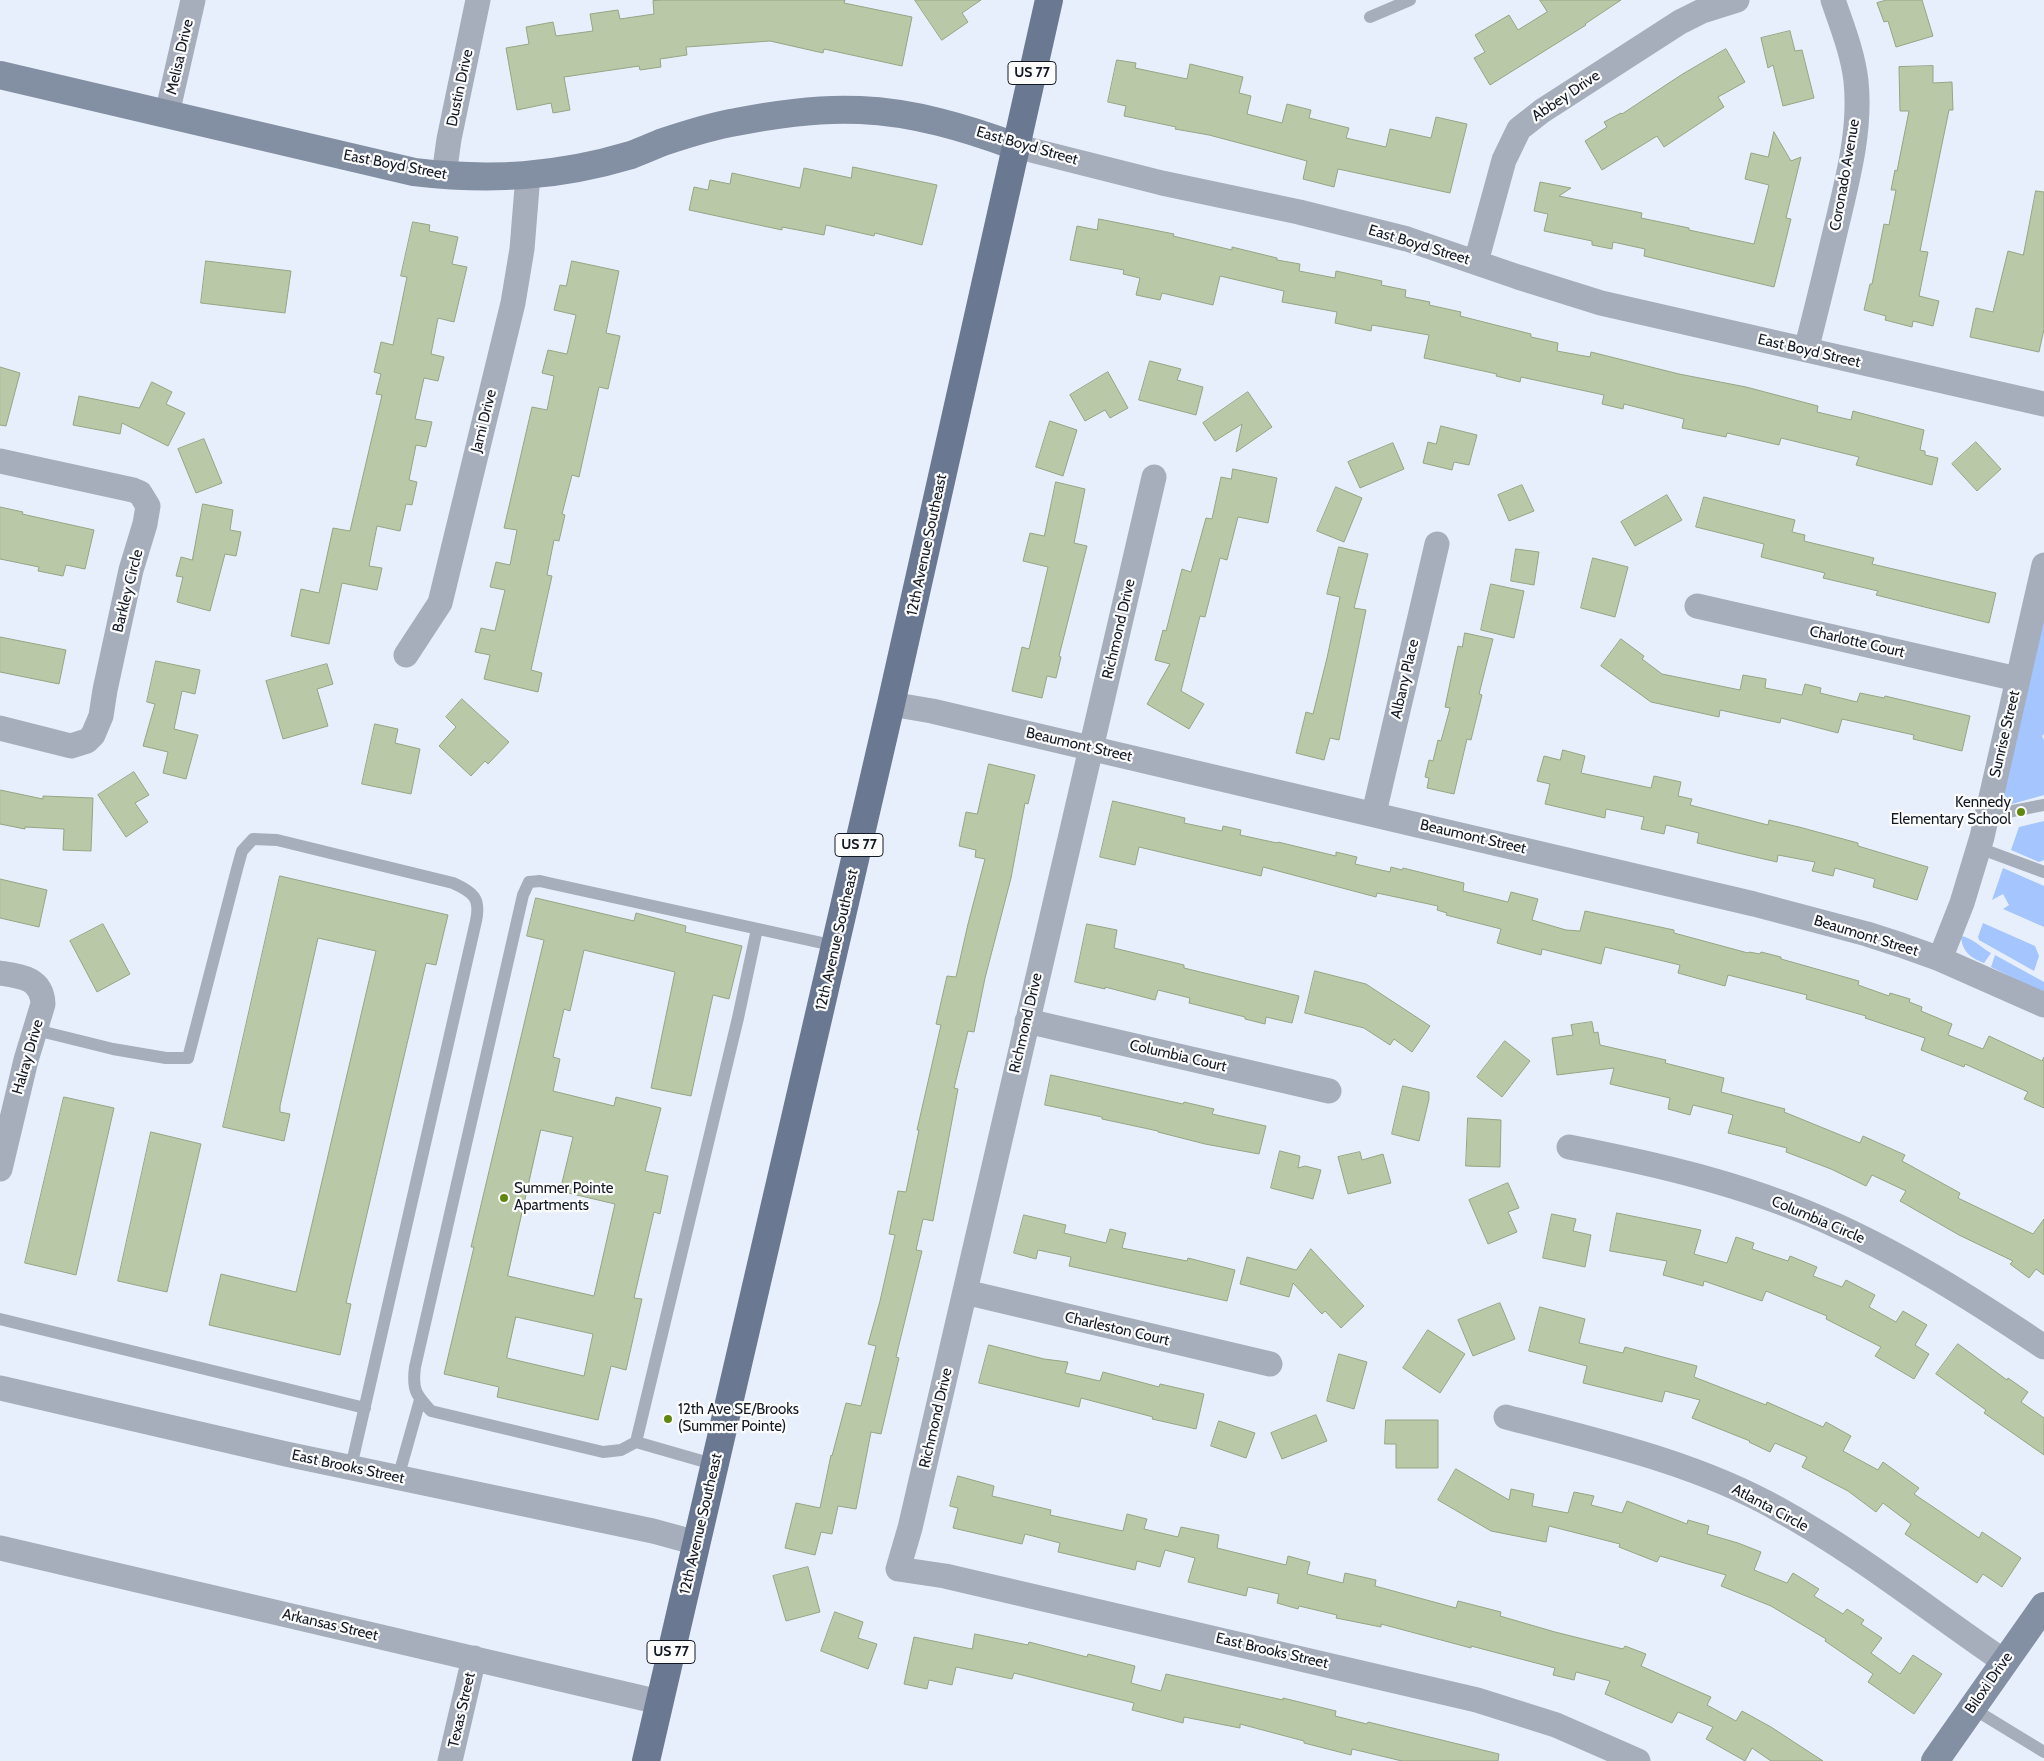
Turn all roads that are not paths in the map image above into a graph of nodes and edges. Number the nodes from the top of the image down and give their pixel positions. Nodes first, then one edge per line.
1 (193, 0) edge
2 (478, 0) edge
3 (1049, 0) edge
4 (1410, 0) edge
5 (1737, 0) edge
6 (1833, 0) edge
7 (1370, 17) dead end
8 (0, 75) edge
9 (167, 114) junction
10 (1015, 146) junction
11 (444, 175) junction
12 (528, 175) junction
13 (1476, 262) junction
14 (1806, 350) junction
15 (2044, 404) edge
16 (0, 461) edge
17 (1154, 476) dead end
18 (1437, 544) dead end
19 (2043, 575) edge
20 (1697, 606) dead end
21 (406, 655) dead end
22 (2017, 679) junction
23 (891, 704) junction
24 (0, 728) edge
25 (1091, 748) junction
26 (2044, 805) edge
27 (1374, 814) junction
28 (1987, 816) junction
29 (1979, 848) junction
30 (2044, 872) edge
31 (757, 929) junction
32 (836, 946) junction
33 (1940, 959) junction
34 (0, 973) edge
35 (2044, 1005) edge
36 (1027, 1021) junction
37 (36, 1030) junction
38 (1330, 1091) dead end
39 (1569, 1147) dead end
40 (0, 1169) edge
41 (965, 1292) junction
42 (0, 1319) edge
43 (2044, 1347) edge
44 (1270, 1364) dead end
45 (0, 1388) edge
46 (420, 1400) junction
47 (364, 1408) junction
48 (1506, 1417) dead end
49 (636, 1442) junction
50 (716, 1465) junction
51 (351, 1467) junction
52 (398, 1478) junction
53 (697, 1543) junction
54 (0, 1548) edge
55 (898, 1569) joint
56 (2044, 1606) edge
57 (474, 1658) junction
58 (2004, 1662) junction
59 (659, 1702) junction
60 (1972, 1708) junction
61 (2044, 1752) edge
62 (450, 1761) edge
63 (646, 1761) edge
64 (1638, 1761) edge
65 (1935, 1761) edge

1 - 9 street, Melisa Drive
2 - 11 street, Dustin Drive
3 - 10 main road, 12th Avenue Southeast / US 77
4 - 7 lane
5 - 13 street, Abbey Drive
6 - 14 street, Coronado Avenue
8 - 9 street, East Boyd Street
9 - 11 street, East Boyd Street
10 - 12 street, East Boyd Street
10 - 13 street, East Boyd Street
10 - 23 main road, 12th Avenue Southeast / US 77
11 - 12 street, East Boyd Street
12 - 21 street, Jami Drive
13 - 14 street, East Boyd Street
14 - 15 street, East Boyd Street
16 - 24 street, Barkley Circle
17 - 25 street, Richmond Drive
18 - 27 street, Albany Place
19 - 22 street, Sunrise Street
20 - 22 street, Charlotte Court
22 - 28 street, Sunrise Street
23 - 25 street, Beaumont Street
23 - 32 main road, 12th Avenue Southeast / US 77
25 - 27 street, Beaumont Street
25 - 36 street, Richmond Drive
26 - 28 lane
27 - 33 street, Beaumont Street
28 - 29 street, Sunrise Street
29 - 30 lane
29 - 33 street, Sunrise Street
31 - 32 lane
31 - 46 lane
31 - 49 lane
32 - 50 main road, 12th Avenue Southeast / US 77
33 - 35 street, Beaumont Street
34 - 37 street, Halray Drive
36 - 38 street, Columbia Court
36 - 41 street, Richmond Drive
37 - 40 street, Halray Drive
37 - 47 lane
39 - 43 street, Columbia Circle
41 - 44 street, Charleston Court
41 - 55 street, Richmond Drive
42 - 47 lane
45 - 51 street, East Brooks Street
46 - 49 lane
46 - 52 lane
47 - 51 lane
48 - 58 street, Atlanta Circle
49 - 50 lane
50 - 53 main road, 12th Avenue Southeast / US 77
51 - 52 street, East Brooks Street
52 - 53 street, East Brooks Street
53 - 59 main road, 12th Avenue Southeast / US 77
54 - 57 street, Arkansas Street
55 - 64 street, East Brooks Street
56 - 58 street, Biloxi Drive
57 - 59 street, Arkansas Street
57 - 62 street, Texas Street
58 - 60 street, Biloxi Drive
59 - 63 main road, 12th Avenue Southeast / US 77
60 - 61 lane
60 - 65 street, Biloxi Drive

